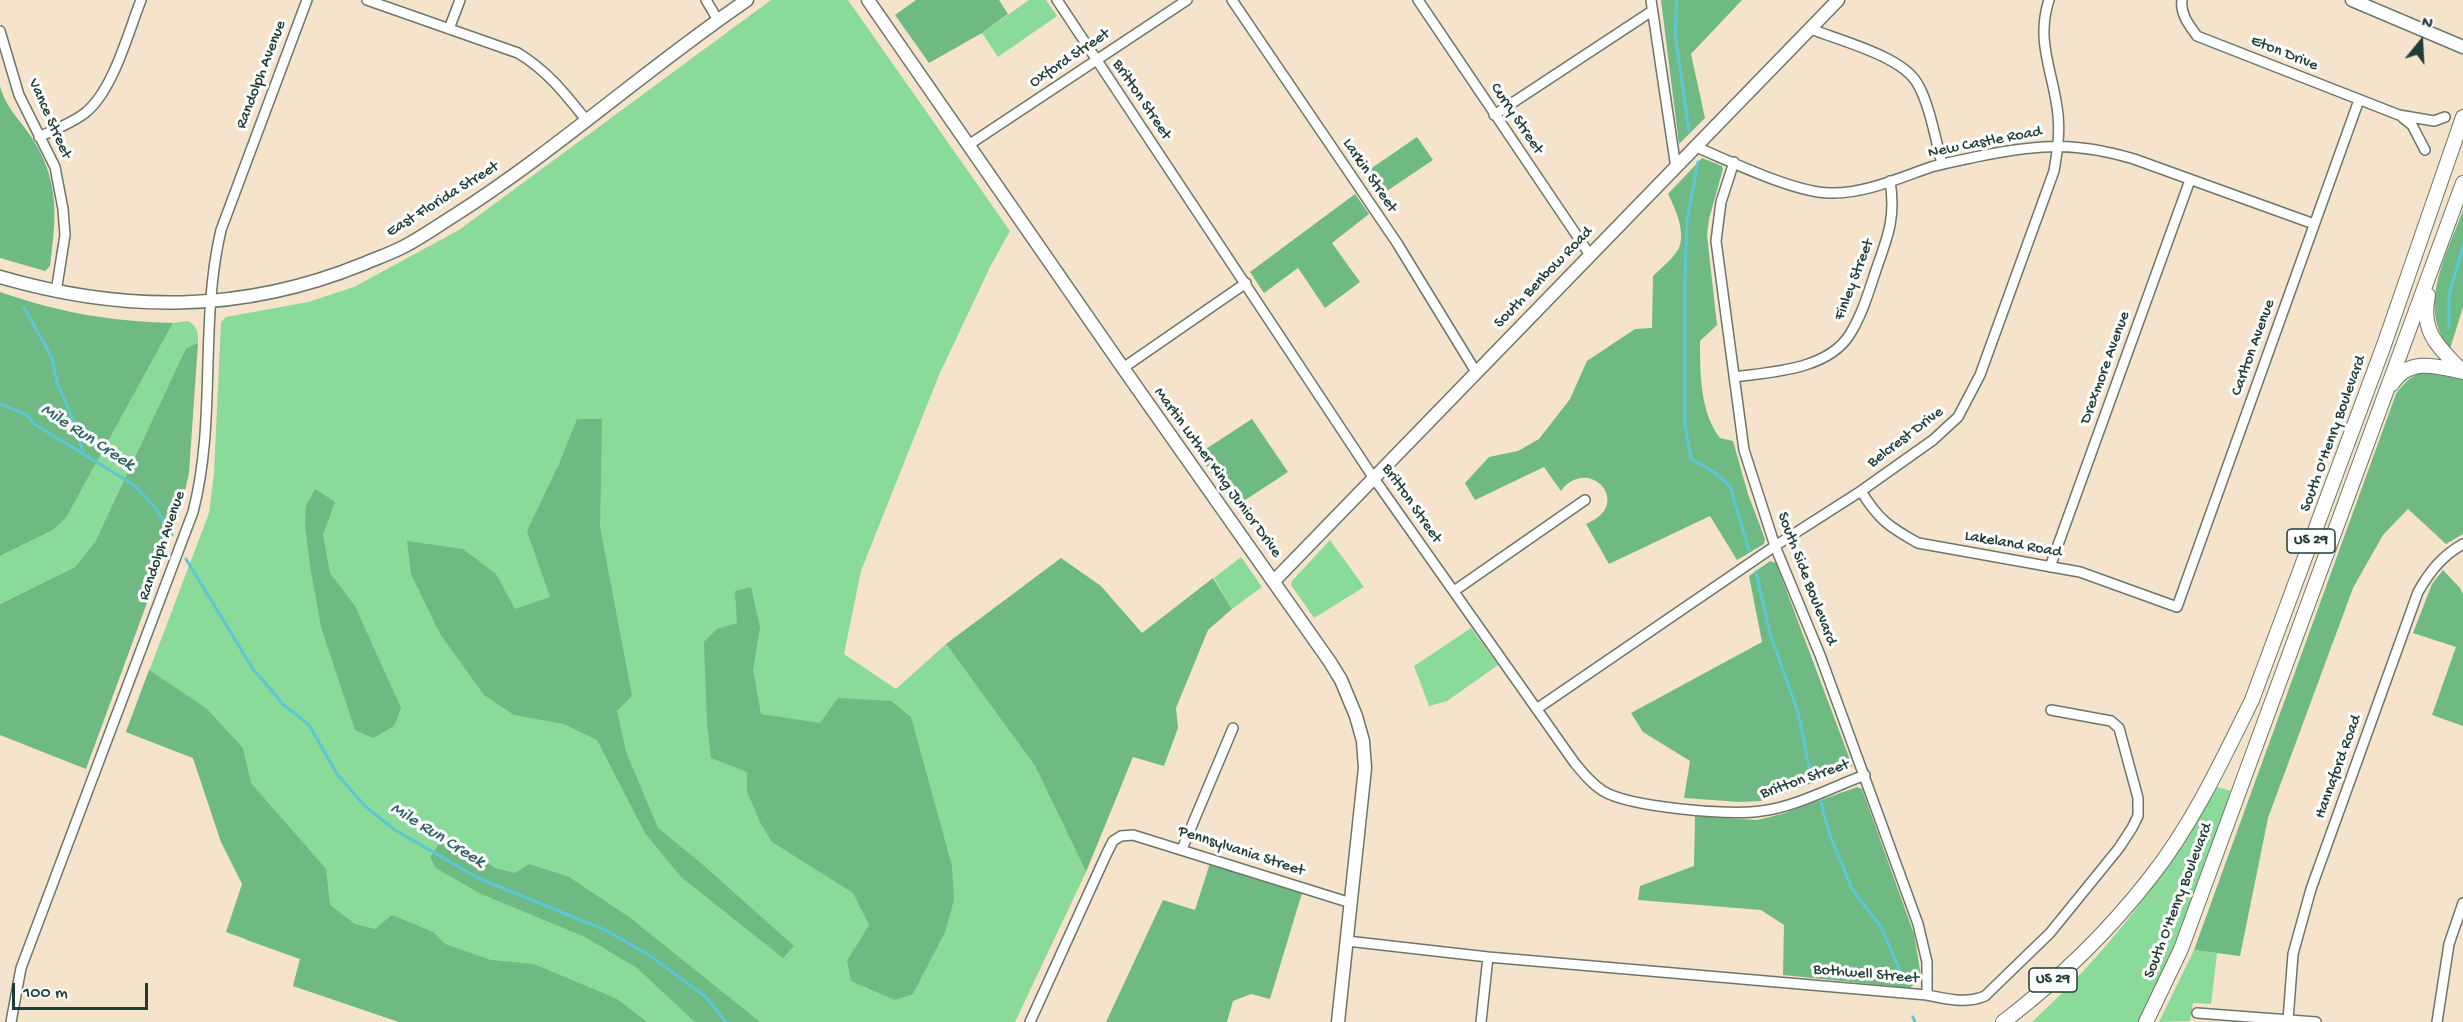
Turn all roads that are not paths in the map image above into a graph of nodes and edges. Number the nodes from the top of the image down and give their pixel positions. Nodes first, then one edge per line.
1 (141, 0) edge
2 (307, 0) edge
3 (367, 0) edge
4 (460, 0) edge
5 (706, 0) edge
6 (747, 0) edge
7 (868, 0) edge
8 (1057, 0) edge
9 (1187, 0) edge
10 (1232, 0) edge
11 (1651, 0) edge
12 (1838, 0) edge
13 (2049, 0) edge
14 (2182, 0) edge
15 (2352, 0) edge
16 (1421, 1) edge
17 (1653, 11) junction
18 (718, 20) junction
19 (450, 29) junction
20 (1811, 29) junction
21 (0, 31) edge
22 (2463, 47) edge
23 (1096, 60) junction
24 (2359, 100) junction
25 (1494, 115) junction
26 (2399, 115) junction
27 (2445, 117) dead end
28 (2463, 117) edge
29 (587, 121) junction
30 (39, 137) junction
31 (969, 144) junction
32 (2059, 144) junction
33 (1696, 147) junction
34 (2425, 150) dead end
35 (1734, 162) junction
36 (1942, 164) junction
37 (1676, 168) junction
38 (2190, 180) junction
39 (1890, 181) junction
40 (2463, 183) edge
41 (2314, 224) junction
42 (1590, 255) junction
43 (2436, 256) junction
44 (0, 277) edge
45 (1246, 283) junction
46 (56, 292) junction
47 (209, 301) junction
48 (1123, 368) junction
49 (1476, 372) junction
50 (1734, 376) junction
51 (2382, 402) junction
52 (1373, 477) junction
53 (1861, 490) junction
54 (1585, 500) dead end
55 (2463, 544) edge
56 (1775, 546) junction
57 (2050, 567) junction
58 (1274, 581) junction
59 (1454, 591) junction
60 (2177, 607) joint
61 (1538, 708) junction
62 (2051, 710) dead end
63 (1233, 728) dead end
64 (1865, 775) junction
65 (1182, 849) junction
66 (1351, 903) junction
67 (2463, 903) edge
68 (2101, 934) junction
69 (1347, 941) junction
70 (1488, 957) junction
71 (1927, 995) junction
72 (2197, 1012) dead end
73 (2288, 1020) junction
74 (10, 1022) edge
75 (1030, 1022) edge
76 (1338, 1022) edge
77 (1481, 1022) edge
78 (2003, 1022) edge
79 (2019, 1022) edge
80 (2146, 1022) edge
81 (2316, 1022) edge
82 (2437, 1022) edge

1 - 30 street
2 - 47 street, Randolph Avenue
3 - 19 street
4 - 19 street
5 - 18 street
6 - 18 main road, East Florida Street
7 - 31 main road, Martin Luther King Junior Drive
8 - 23 street, Britton Street
9 - 23 street, Oxford Street
10 - 49 street, Larkin Street
11 - 17 street
12 - 20 main road, South Benbow Road
13 - 32 street, Belcrest Drive
14 - 24 street, Eton Drive
15 - 22 main road
16 - 25 street, Curry Street
17 - 25 street
17 - 37 street
18 - 29 main road, East Florida Street
19 - 29 street
20 - 33 main road, South Benbow Road
20 - 36 street
21 - 30 street, Vance Street
23 - 31 street, Oxford Street
23 - 45 street, Britton Street
24 - 26 street, Eton Drive
24 - 41 street, Carlton Avenue
25 - 42 street, Curry Street
26 - 27 street, Eton Drive
26 - 34 street, Eton Drive
28 - 68 highway, South O'Henry Boulevard / US 29
29 - 47 main road, East Florida Street
30 - 46 street, Vance Street
31 - 48 main road, Martin Luther King Junior Drive
32 - 36 street, New Castle Road
32 - 38 street, New Castle Road
32 - 53 street, Belcrest Drive
33 - 35 street, New Castle Road
33 - 37 main road, South Benbow Road
35 - 39 street, New Castle Road
35 - 50 street, South Side Boulevard
36 - 39 street, New Castle Road
37 - 42 main road, South Benbow Road
38 - 41 street, New Castle Road
38 - 57 street, Drexmore Avenue
39 - 50 street, Finley Street
40 - 43 highway, South O'Henry Boulevard / US 29
41 - 60 street, Carlton Avenue
42 - 49 main road, South Benbow Road
43 - 51 highway, South O'Henry Boulevard / US 29
43 - 51 highway
44 - 46 main road, East Florida Street
45 - 48 street
45 - 52 street, Britton Street
46 - 47 main road, East Florida Street
47 - 74 street, Randolph Avenue
48 - 58 main road, Martin Luther King Junior Drive
49 - 52 main road, South Benbow Road
50 - 56 street, South Side Boulevard
51 - 80 highway, South O'Henry Boulevard / US 29
52 - 58 main road, South Benbow Road
52 - 59 street, Britton Street
53 - 56 street, Belcrest Drive
53 - 57 street, Lakeland Road
54 - 59 street
55 - 73 street, Hannaford Road
56 - 61 street, Belcrest Drive
56 - 64 street, South Side Boulevard
57 - 60 street, Lakeland Road
58 - 66 main road, Martin Luther King Junior Drive
59 - 61 street, Britton Street
61 - 64 street, Britton Street
62 - 71 street, Bothwell Street
63 - 65 street
64 - 71 street, South Side Boulevard
65 - 66 street, Pennsylvania Street
65 - 75 street, Pennsylvania Street
66 - 69 main road, Martin Luther King Junior Drive
67 - 82 street
68 - 78 highway, US 29
68 - 79 highway
69 - 70 street, Bothwell Street
69 - 76 main road, Martin Luther King Junior Drive
70 - 71 street, Bothwell Street
70 - 77 street
72 - 73 street
73 - 81 street

